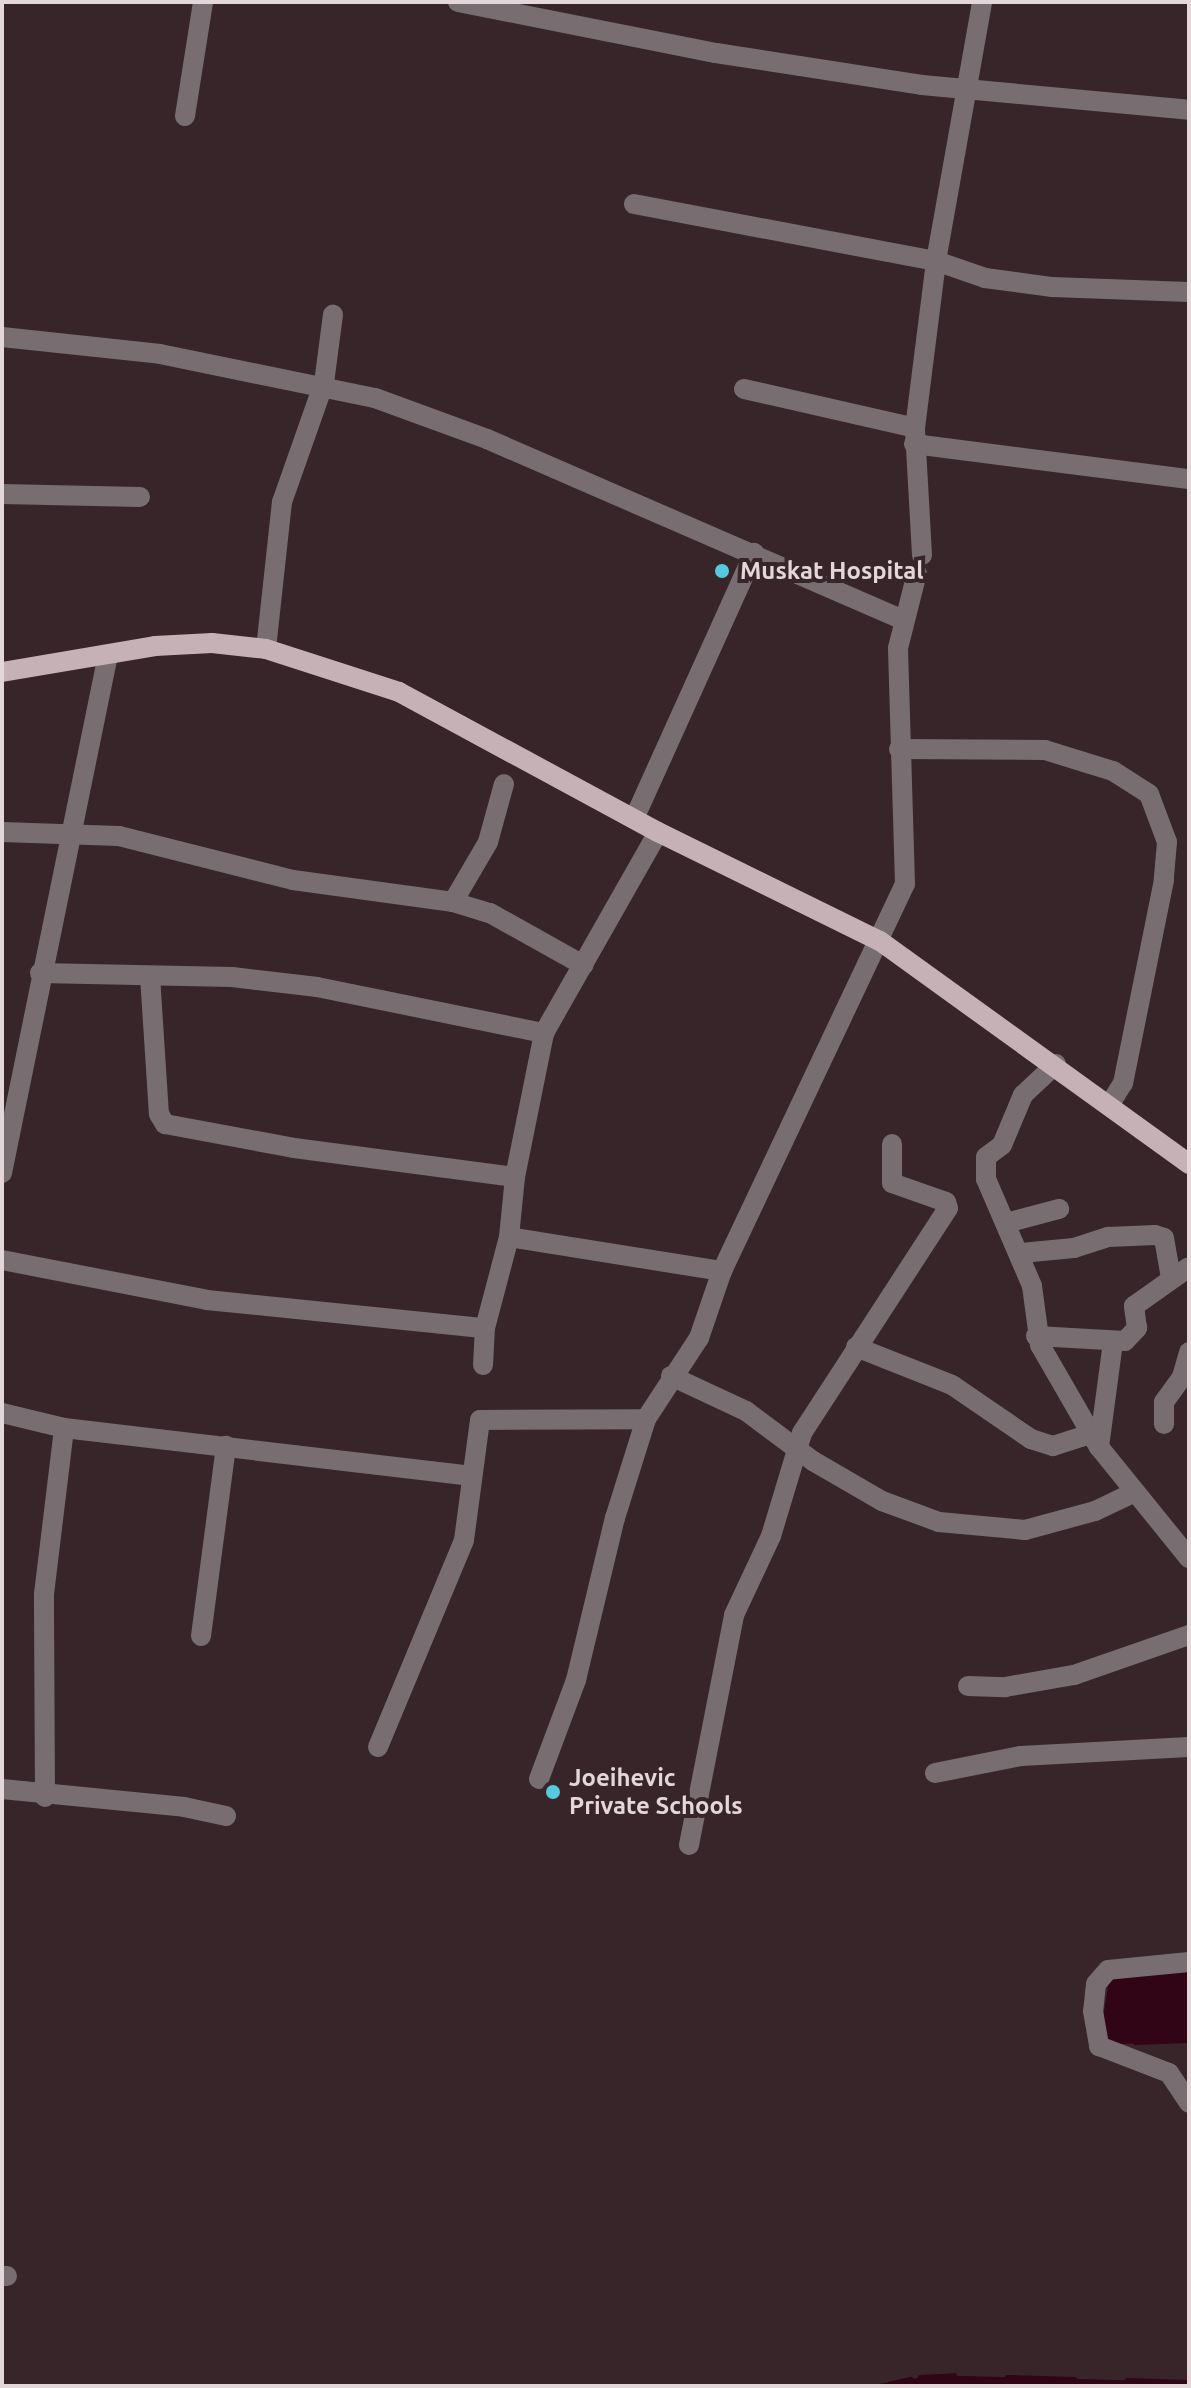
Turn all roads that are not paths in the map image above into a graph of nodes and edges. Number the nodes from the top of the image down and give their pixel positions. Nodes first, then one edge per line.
1 (203, 2) edge
2 (458, 2) edge
3 (982, 2) edge
4 (963, 91) junction
5 (1189, 110) edge
6 (185, 116) dead end
7 (634, 204) dead end
8 (936, 261) junction
9 (1189, 292) edge
10 (333, 315) dead end
11 (2, 337) edge
12 (324, 383) junction
13 (744, 389) dead end
14 (914, 436) junction
15 (1189, 479) edge
16 (2, 494) edge
17 (140, 497) dead end
18 (754, 553) junction
19 (904, 620) junction
20 (266, 649) junction
21 (108, 655) junction
22 (2, 672) edge
23 (899, 749) junction
24 (504, 784) dead end
25 (634, 819) junction
26 (2, 832) edge
27 (658, 832) junction
28 (69, 836) junction
29 (453, 902) junction
30 (880, 941) junction
31 (583, 965) junction
32 (40, 973) junction
33 (150, 976) junction
34 (544, 1033) junction
35 (1056, 1064) junction
36 (1109, 1105) junction
37 (892, 1144) dead end
38 (1189, 1164) edge
39 (2, 1173) edge
40 (515, 1177) junction
41 (1059, 1209) dead end
42 (1006, 1223) junction
43 (509, 1237) junction
44 (1021, 1253) junction
45 (2, 1260) edge
46 (722, 1271) junction
47 (1180, 1272) edge
48 (485, 1328) junction
49 (1036, 1336) junction
50 (1113, 1342) junction
51 (856, 1347) junction
52 (1189, 1352) edge
53 (483, 1365) dead end
54 (671, 1376) junction
55 (2, 1413) edge
56 (646, 1419) junction
57 (1164, 1424) dead end
58 (64, 1428) junction
59 (1095, 1441) junction
60 (226, 1446) junction
61 (799, 1448) junction
62 (472, 1476) junction
63 (1135, 1492) junction
64 (1189, 1558) edge
65 (1189, 1635) edge
66 (201, 1636) dead end
67 (968, 1686) dead end
68 (378, 1747) dead end
69 (1189, 1747) edge
70 (935, 1773) dead end
71 (539, 1779) dead end
72 (2, 1789) edge
73 (45, 1797) junction
74 (226, 1816) dead end
75 (689, 1845) dead end
76 (1189, 1962) edge
77 (1189, 2103) edge

1 - 6 street
2 - 4 street
3 - 4 street
4 - 5 street
4 - 8 street
7 - 8 street
8 - 9 street
8 - 14 street
10 - 12 street
11 - 12 street
12 - 18 street
12 - 20 street
13 - 14 street
14 - 15 street
14 - 19 street
16 - 17 street
18 - 19 street
18 - 25 street
19 - 23 street
20 - 21 main road
20 - 25 main road
21 - 22 main road
21 - 28 street
23 - 30 street
23 - 36 street
24 - 29 street
25 - 27 main road
26 - 28 street
27 - 30 main road
27 - 31 street
28 - 29 street
28 - 32 street
29 - 31 street
30 - 35 main road
30 - 46 street
31 - 34 street
32 - 33 street
32 - 39 street
33 - 34 street
33 - 40 street
34 - 40 street
35 - 36 main road
35 - 42 street
36 - 38 main road
37 - 51 street
40 - 43 street
41 - 42 street
42 - 44 street
43 - 46 street
43 - 48 street
44 - 47 street
44 - 49 street
45 - 48 street
46 - 54 street
47 - 50 street
48 - 53 street
49 - 50 street
49 - 59 street
50 - 59 street
51 - 59 street
51 - 61 street
52 - 57 street
54 - 56 street
54 - 61 street
55 - 58 street
56 - 62 street
56 - 71 street
58 - 60 street
58 - 73 street
59 - 63 street
60 - 62 street
60 - 66 street
61 - 63 street
61 - 75 street
62 - 68 street
63 - 64 street
65 - 67 street
69 - 70 street
72 - 73 street
73 - 74 street
76 - 77 street

